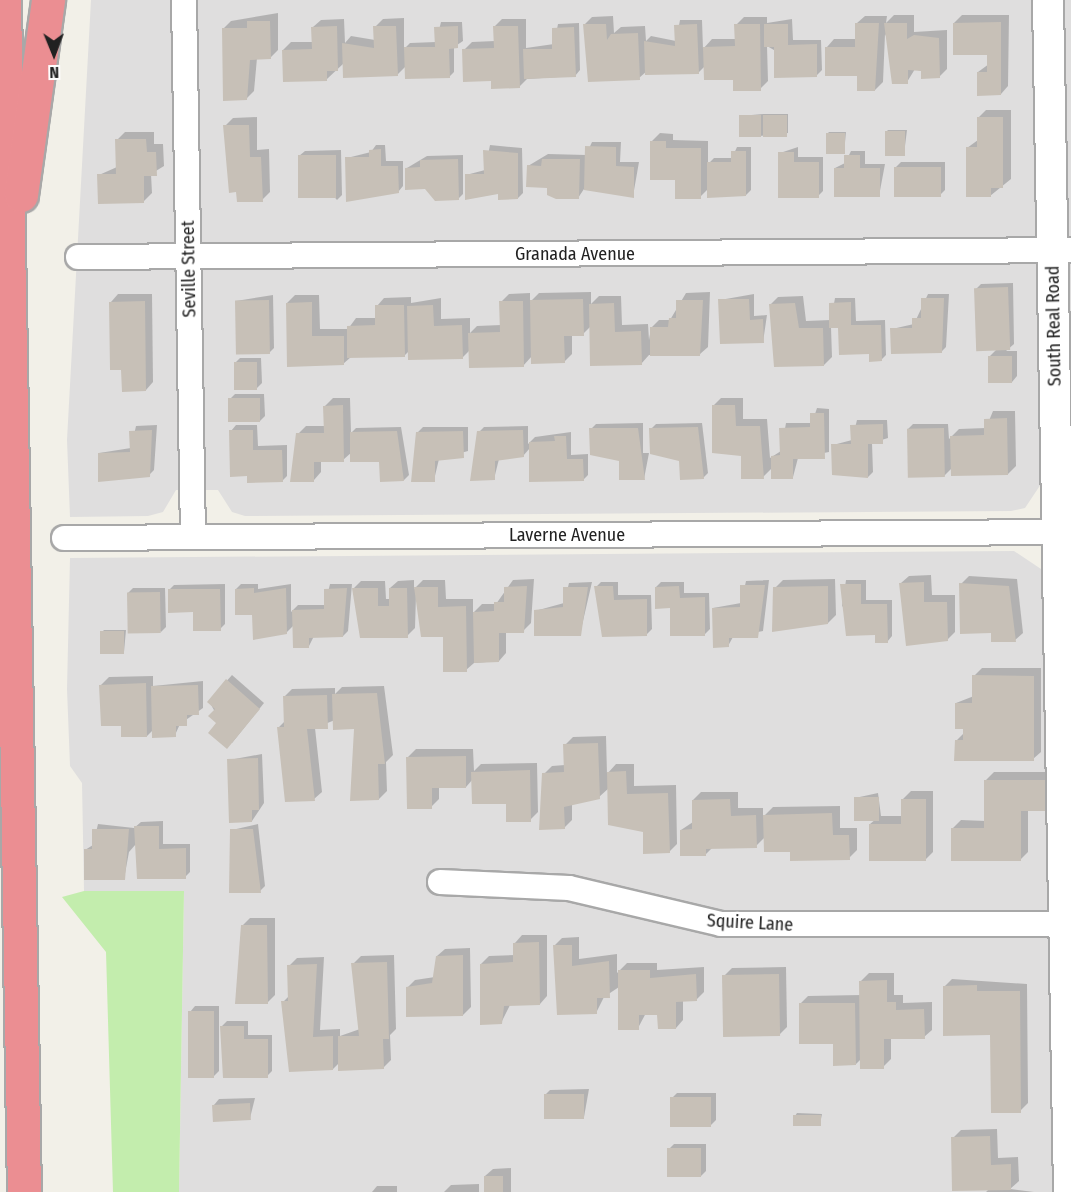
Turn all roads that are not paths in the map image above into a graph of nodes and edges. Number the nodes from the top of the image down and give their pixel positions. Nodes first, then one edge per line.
1 (4, 0) edge
2 (48, 0) edge
3 (184, 0) edge
4 (1048, 0) edge
5 (1062, 250) edge
6 (188, 256) junction
7 (78, 257) dead end
8 (7, 271) junction
9 (1064, 532) edge
10 (193, 537) junction
11 (63, 538) dead end
12 (440, 882) dead end
13 (1064, 924) junction
14 (24, 1192) edge
15 (1069, 1192) edge

1 - 8 highway
2 - 8 highway
3 - 6 street, Seville Street
4 - 5 street, South Real Road
5 - 6 street, Granada Avenue
5 - 9 street, South Real Road
6 - 7 street, Granada Avenue
6 - 10 street, Seville Street
8 - 14 highway
9 - 10 street, Laverne Avenue
9 - 13 street, South Real Road
10 - 11 street, Laverne Avenue
12 - 13 street, Squire Lane
13 - 15 street, South Real Road

